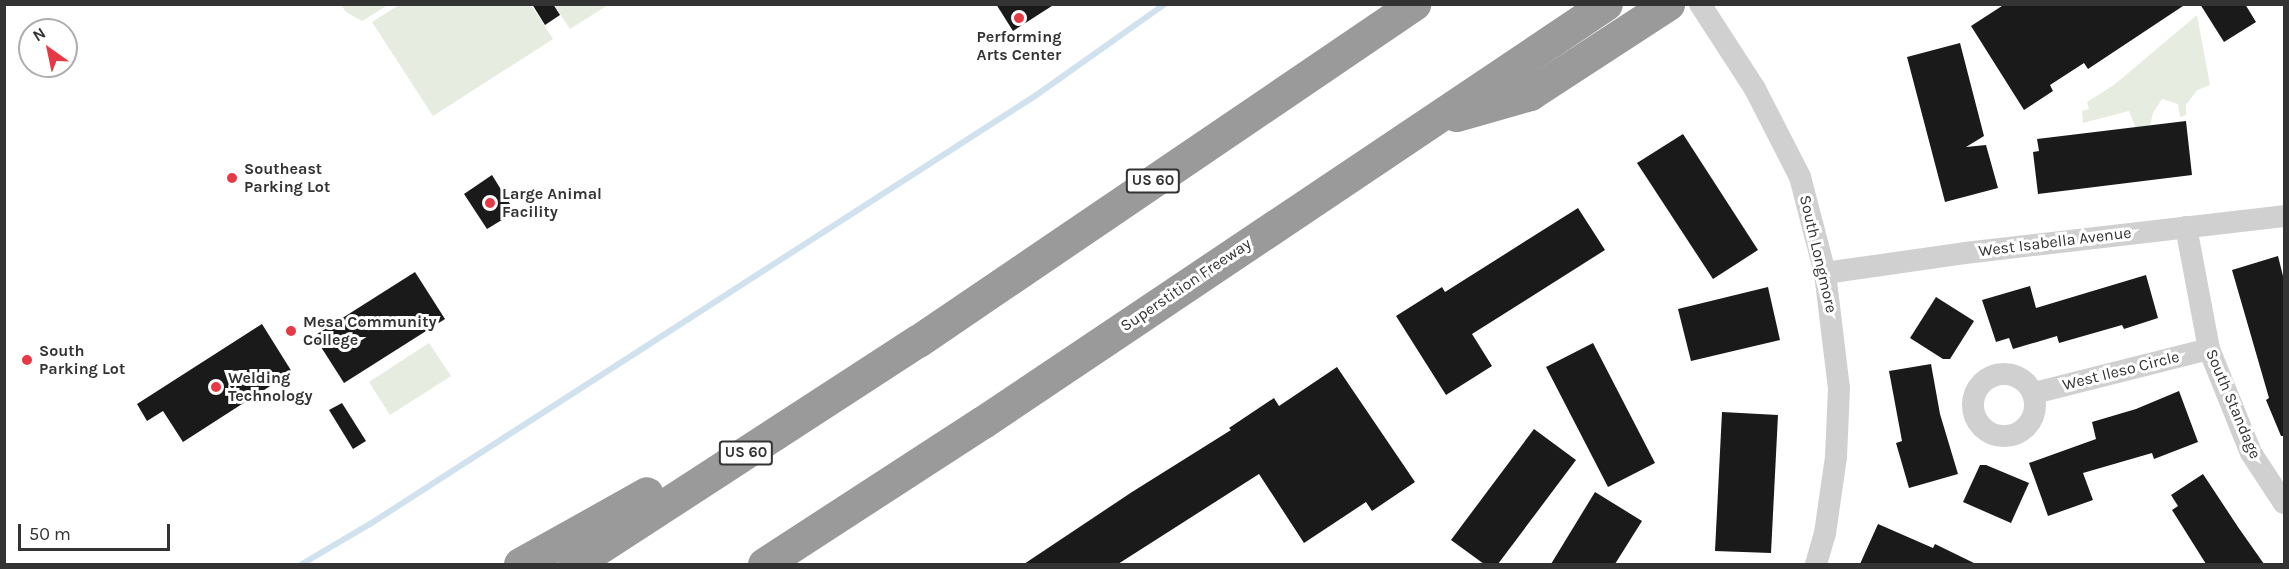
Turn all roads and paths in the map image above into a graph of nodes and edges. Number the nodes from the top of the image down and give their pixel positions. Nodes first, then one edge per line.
1 (1606, 4) edge
2 (1668, 4) edge
3 (1404, 10) edge
4 (1705, 12) edge
5 (1426, 123) junction
6 (2284, 216) edge
7 (2186, 227) junction
8 (1826, 273) junction
9 (918, 341) junction
10 (2209, 349) junction
11 (2034, 393) dead end
12 (983, 423) junction
13 (2284, 503) edge
14 (520, 564) edge
15 (574, 564) edge
16 (764, 564) edge
17 (777, 564) edge
18 (1815, 564) edge

1 - 5 highway, Superstition Freeway
2 - 5 highway
3 - 9 highway, US 60
4 - 8 street, South Longmore
5 - 12 highway, Superstition Freeway
6 - 7 street, West Isabella Avenue
7 - 8 street, West Isabella Avenue
7 - 10 street, South Standage
8 - 18 street, South Longmore
9 - 14 highway
9 - 15 highway, US 60
10 - 11 street, West Ileso Circle
10 - 13 street, South Standage
12 - 16 highway, Superstition Freeway
12 - 17 highway

